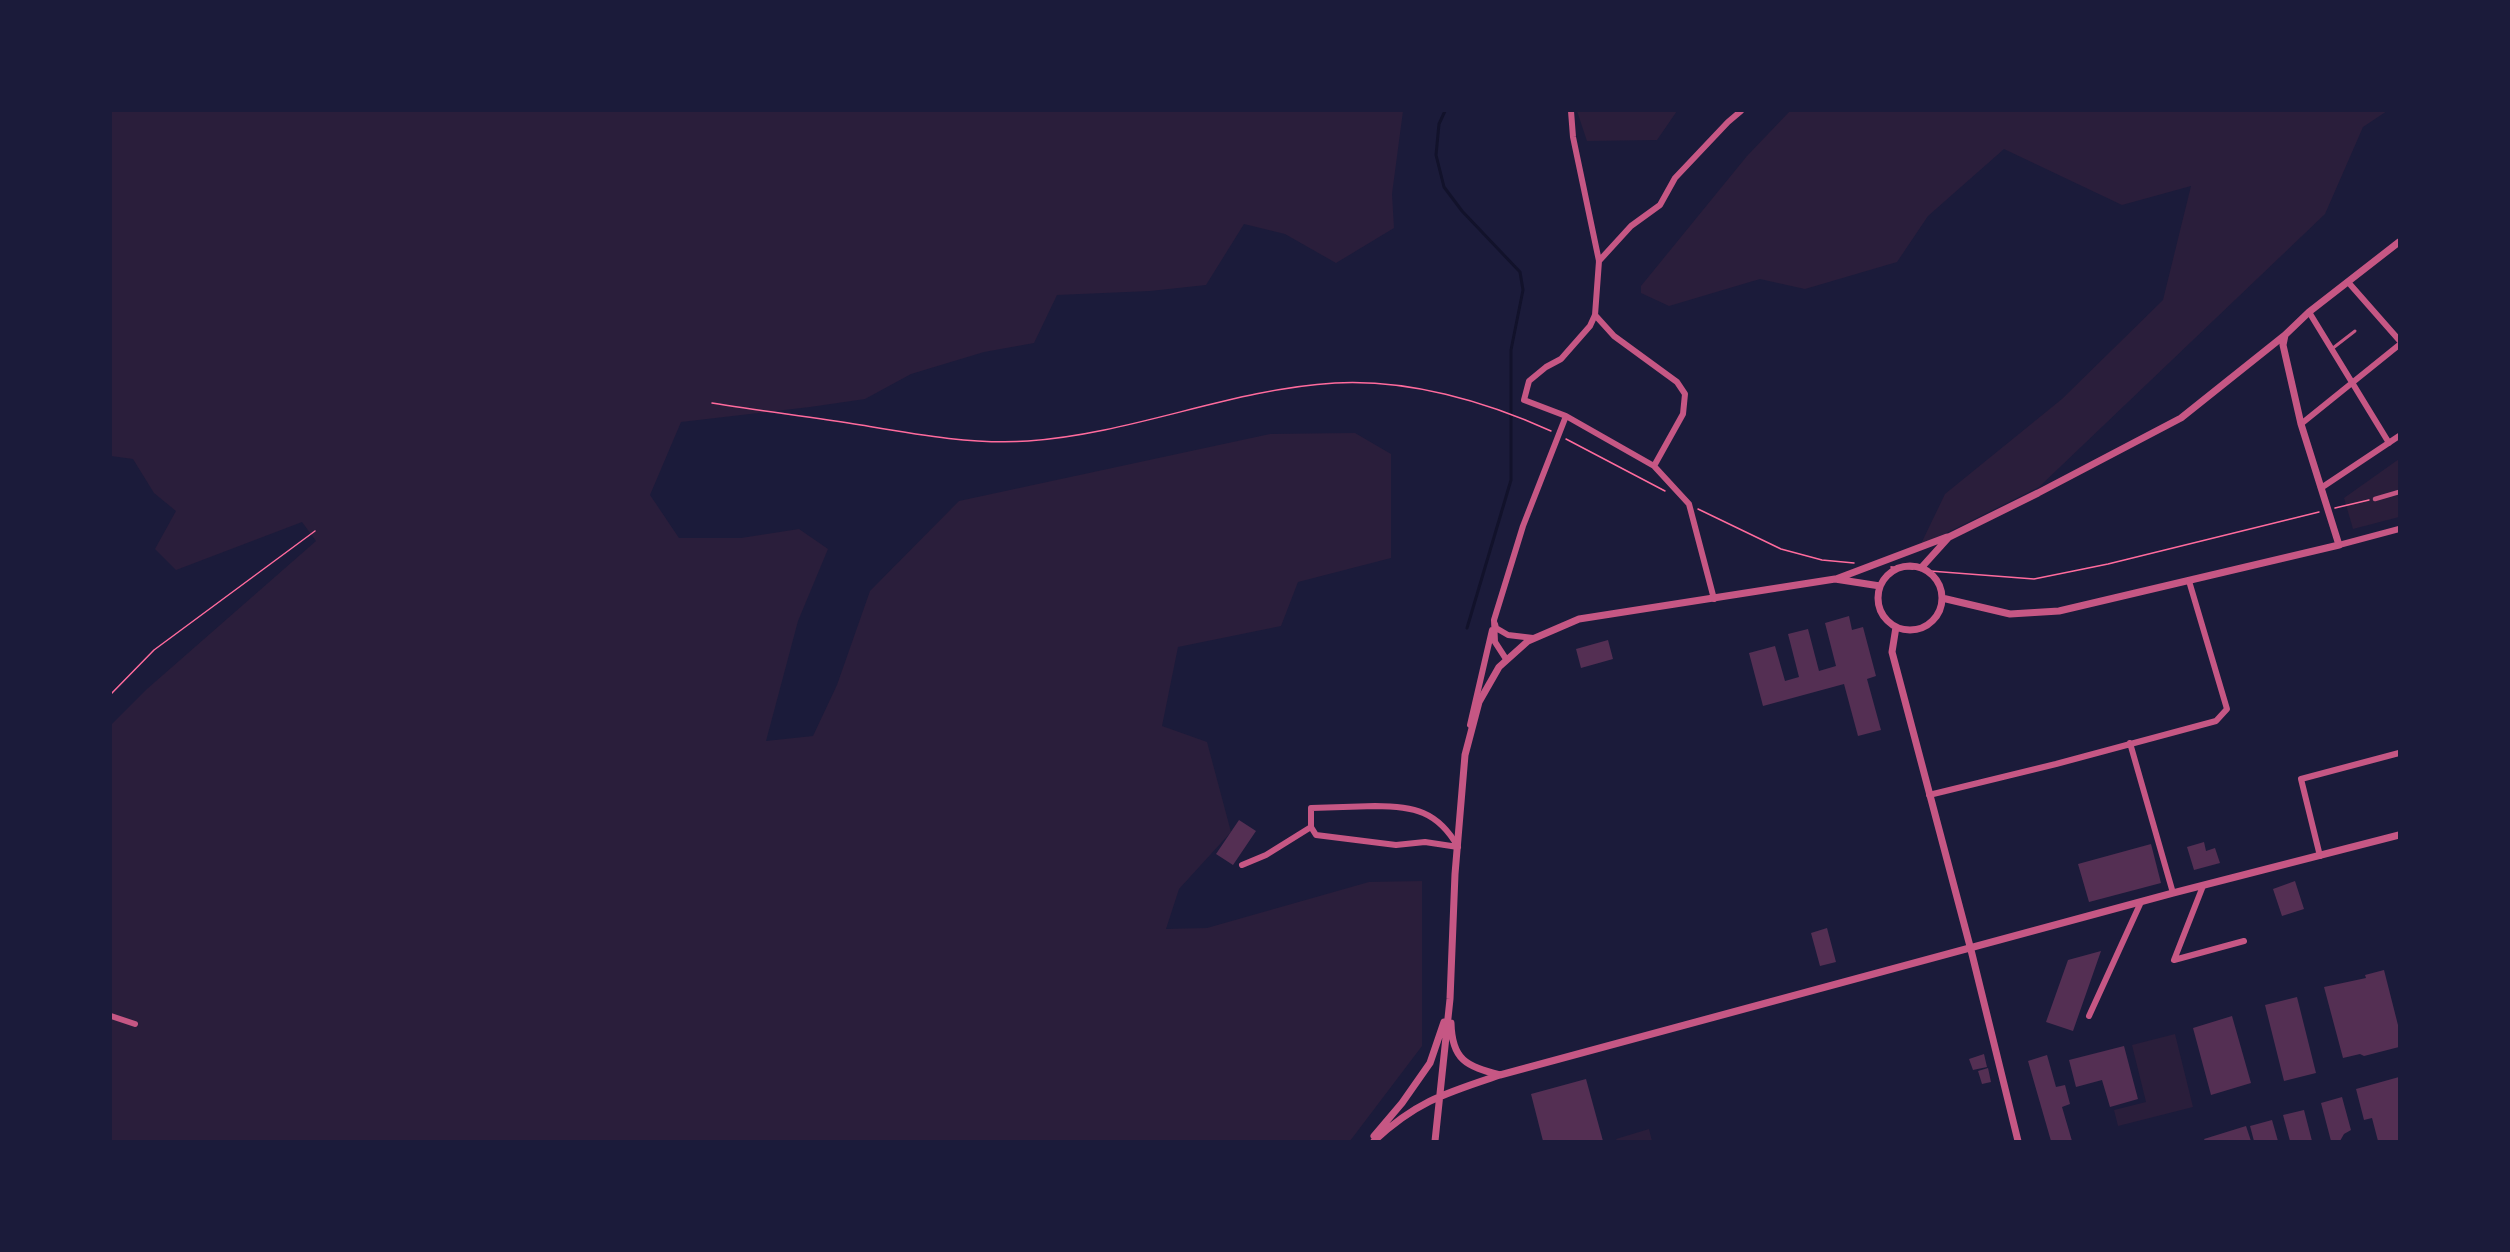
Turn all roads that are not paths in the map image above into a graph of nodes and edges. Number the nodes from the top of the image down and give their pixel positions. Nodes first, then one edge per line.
1 (1570, 111) edge
2 (1742, 111) edge
3 (2399, 242) edge
4 (1599, 261) junction
5 (2348, 282) junction
6 (2309, 312) junction
7 (1594, 315) junction
8 (2355, 331) dead end
9 (2285, 335) junction
10 (2399, 342) edge
11 (2330, 350) junction
12 (2352, 383) junction
13 (1566, 416) junction
14 (2301, 423) junction
15 (2399, 436) edge
16 (2389, 443) junction
17 (1654, 466) junction
18 (2321, 488) junction
19 (2399, 492) edge
20 (2375, 499) road end
21 (2399, 529) edge
22 (1949, 537) junction
23 (2338, 545) junction
24 (1921, 569) junction
25 (1835, 579) junction
26 (2189, 581) junction
27 (1880, 586) junction
28 (1714, 598) junction
29 (1941, 598) junction
30 (1494, 620) junction
31 (1896, 627) junction
32 (1534, 638) junction
33 (1506, 659) junction
34 (2130, 743) junction
35 (2399, 753) edge
36 (1465, 754) junction
37 (1929, 795) junction
38 (1311, 827) junction
39 (2399, 835) edge
40 (1458, 847) junction
41 (2320, 856) junction
42 (1242, 865) dead end
43 (2203, 886) junction
44 (2173, 893) junction
45 (2141, 902) junction
46 (2244, 941) dead end
47 (1971, 950) junction
48 (1450, 999) junction
49 (111, 1016) edge
50 (2089, 1016) dead end
51 (135, 1024) dead end
52 (1500, 1075) junction
53 (1438, 1096) junction
54 (1372, 1141) edge
55 (1435, 1141) edge
56 (2018, 1141) edge

1 - 4 street
2 - 4 street
3 - 5 street
4 - 7 street
5 - 6 street
5 - 10 street
6 - 9 street
6 - 11 street
7 - 13 street
7 - 17 street
8 - 11 lane
9 - 14 street
9 - 22 street
10 - 12 street
11 - 12 street
12 - 14 street
12 - 16 street
13 - 17 street
13 - 30 street
14 - 18 street
15 - 16 street
16 - 18 street
17 - 28 street
18 - 23 street
19 - 20 street
21 - 23 street
22 - 24 street
22 - 25 street
23 - 26 street
24 - 27 street
24 - 29 street
25 - 27 street
25 - 28 street
26 - 29 street
26 - 34 street
27 - 31 street
28 - 32 street
29 - 31 street
30 - 32 street
30 - 33 street
30 - 36 street
31 - 37 street
32 - 33 street
33 - 36 street
34 - 37 street
34 - 44 street
35 - 41 street
36 - 40 street
37 - 47 street
38 - 40 street
38 - 40 street
38 - 42 street
39 - 41 street
40 - 48 street
41 - 43 street
43 - 44 street
43 - 46 street
44 - 45 street
45 - 47 street
45 - 50 street
47 - 52 street
47 - 56 street
48 - 52 street
48 - 53 street
48 - 54 street
49 - 51 street
52 - 53 street
53 - 54 street
53 - 55 street

